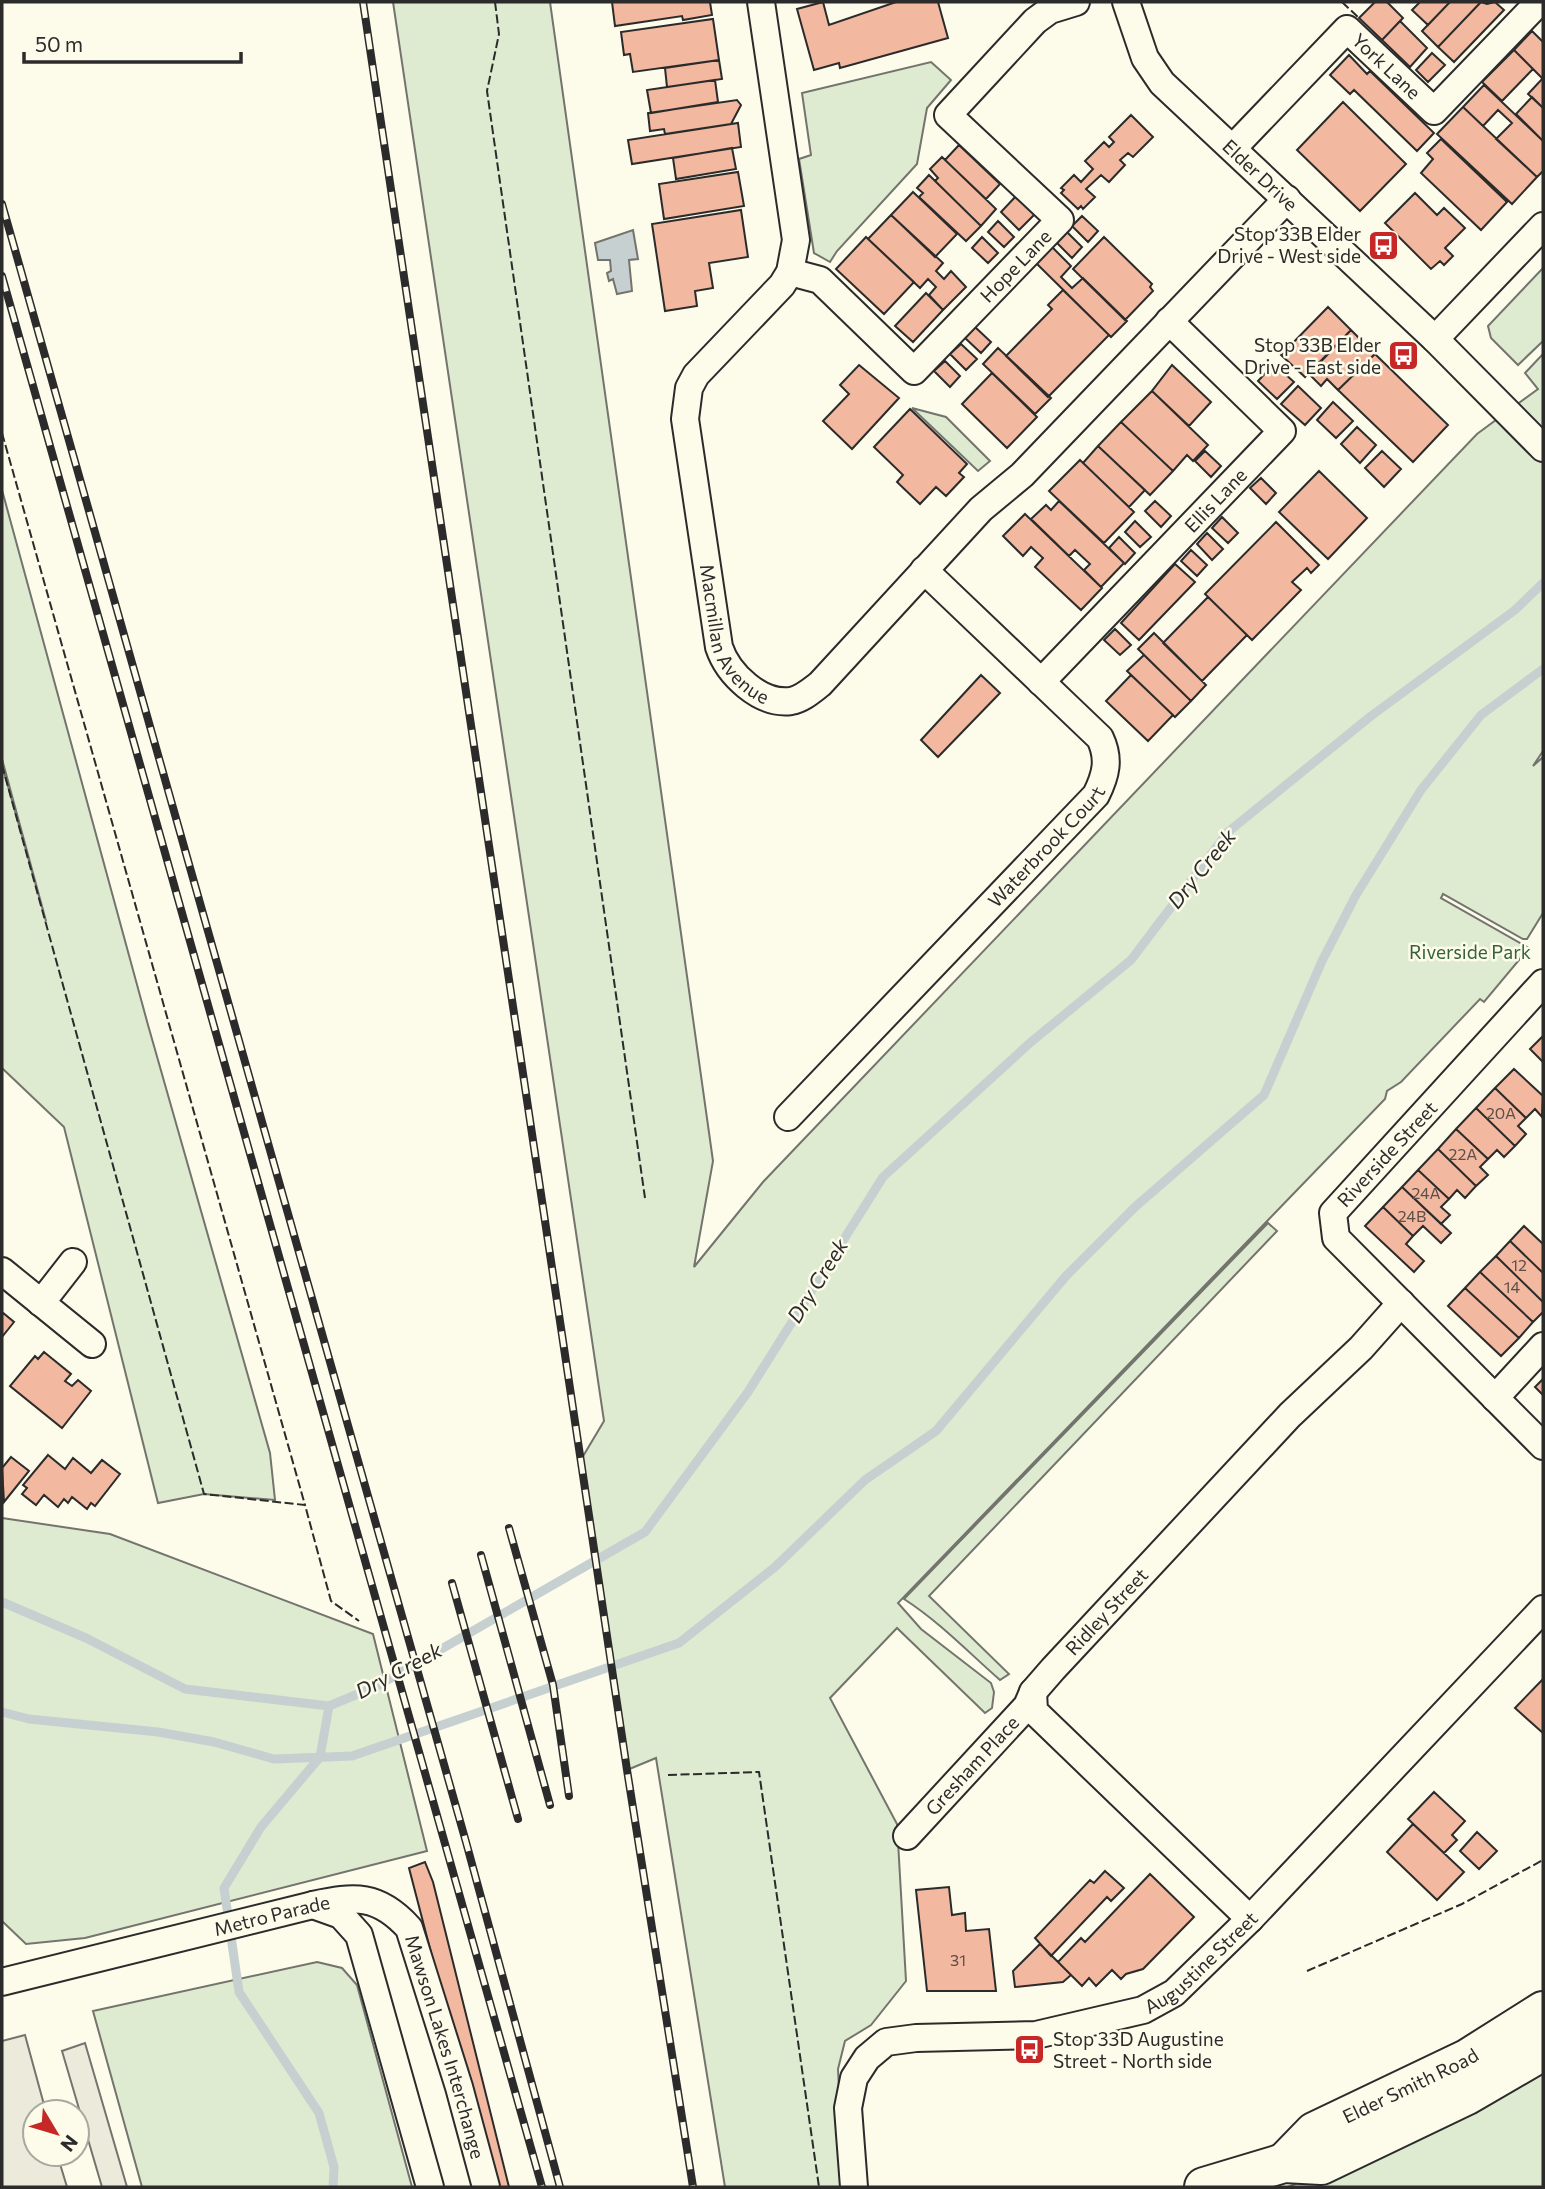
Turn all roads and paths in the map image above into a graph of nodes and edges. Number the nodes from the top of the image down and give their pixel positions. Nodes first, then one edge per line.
1 (761, 2) edge
2 (1076, 2) edge
3 (1125, 2) edge
4 (1539, 2) edge
5 (1233, 148) junction
6 (1287, 199) junction
7 (1543, 226) edge
8 (790, 272) junction
9 (1169, 321) junction
10 (1435, 339) junction
11 (1543, 448) edge
12 (925, 570) junction
13 (1041, 682) junction
14 (1543, 984) edge
15 (788, 1117) dead end
16 (73, 1262) dead end
17 (2, 1271) edge
18 (41, 1303) junction
19 (1401, 1303) junction
20 (92, 1344) dead end
21 (1543, 1346) edge
22 (1495, 1398) junction
23 (1543, 1447) edge
24 (1543, 1609) edge
25 (1033, 1692) junction
26 (907, 1836) dead end
27 (313, 1905) junction
28 (1250, 1919) junction
29 (2, 1982) edge
30 (1543, 2011) edge
31 (1543, 2051) edge
32 (1284, 2163) junction
33 (429, 2187) edge
34 (486, 2187) edge
35 (854, 2187) edge
36 (1204, 2187) edge

1 - 8 street, Macmillan Avenue
2 - 8 street, Hope Lane
3 - 5 street, Elder Drive
4 - 5 street, York Lane
5 - 6 street, Elder Drive
6 - 9 street, Macmillan Avenue
6 - 10 street, Elder Drive
7 - 10 street
8 - 12 street, Macmillan Avenue
9 - 12 street, Macmillan Avenue
9 - 13 street, Ellis Lane
10 - 11 street, Elder Drive
12 - 13 street, Waterbrook Court
13 - 15 street, Waterbrook Court
14 - 19 street, Riverside Street
16 - 18 street
17 - 18 street
18 - 20 street
19 - 22 street, Riverside Street
19 - 25 street, Ridley Street
21 - 22 street
22 - 23 street, Riverside Street
24 - 28 street, Augustine Street
25 - 26 street, Gresham Place
25 - 28 street
27 - 29 street, Metro Parade
27 - 33 street, Metro Parade
27 - 34 street, Mawson Lakes Interchange
28 - 35 street, Augustine Street
30 - 32 main road, Elder Smith Road
31 - 32 main road, Elder Smith Road
32 - 36 main road, Elder Smith Road

